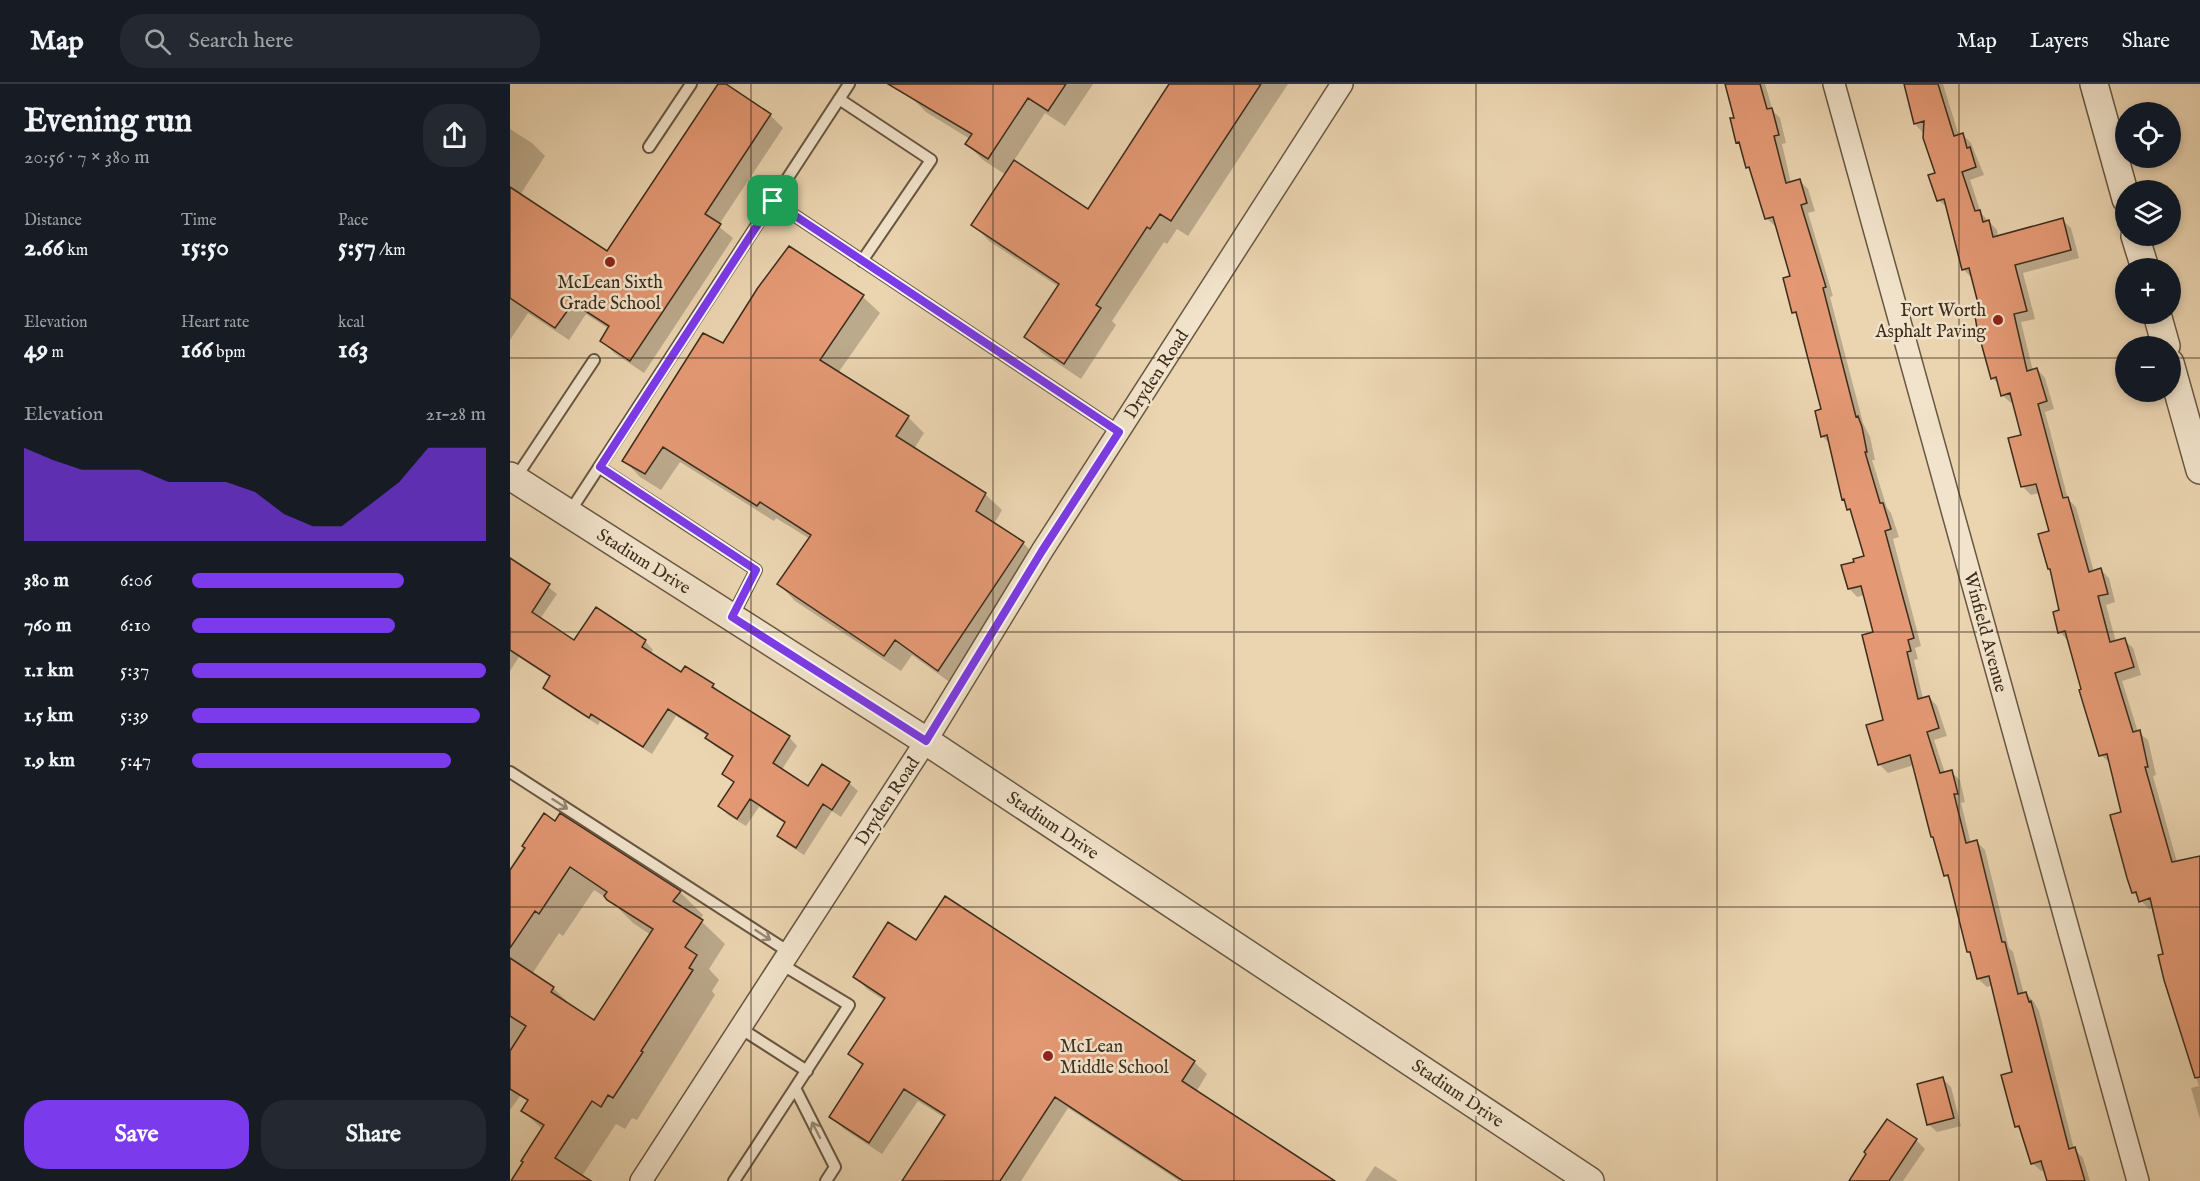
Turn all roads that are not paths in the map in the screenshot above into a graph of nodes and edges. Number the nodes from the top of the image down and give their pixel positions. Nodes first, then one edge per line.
1 (691, 84) edge
2 (849, 84) edge
3 (1342, 84) edge
4 (1834, 84) edge
5 (2094, 84) edge
6 (839, 99) junction
7 (649, 147) dead end
8 (2121, 180) edge
9 (773, 201) junction
10 (862, 261) junction
11 (594, 360) dead end
12 (2181, 402) edge
13 (1119, 432) junction
14 (600, 467) junction
15 (2200, 470) edge
16 (513, 477) edge
17 (569, 514) junction
18 (732, 617) junction
19 (926, 741) junction
20 (510, 773) edge
21 (785, 958) junction
22 (740, 1028) junction
23 (807, 1071) junction
24 (795, 1088) junction
25 (641, 1181) edge
26 (734, 1181) edge
27 (826, 1181) edge
28 (1590, 1181) edge
29 (2138, 1181) edge

1 - 7 lane
2 - 6 lane
3 - 13 street, Dryden Road
4 - 29 street, Winfield Avenue
5 - 8 street
6 - 9 lane
6 - 10 lane
9 - 10 lane
9 - 14 lane
10 - 13 lane
11 - 16 lane
12 - 15 street
13 - 19 street, Dryden Road
14 - 17 lane
14 - 18 lane
16 - 17 street, Stadium Drive
17 - 18 street, Stadium Drive
18 - 19 street, Stadium Drive
19 - 21 street, Dryden Road
19 - 28 street, Stadium Drive
20 -> 21 lane
21 - 22 street, Dryden Road
21 - 23 lane
22 - 23 lane
22 - 25 street, Dryden Road
23 - 24 lane
24 - 26 lane
27 -> 24 lane

